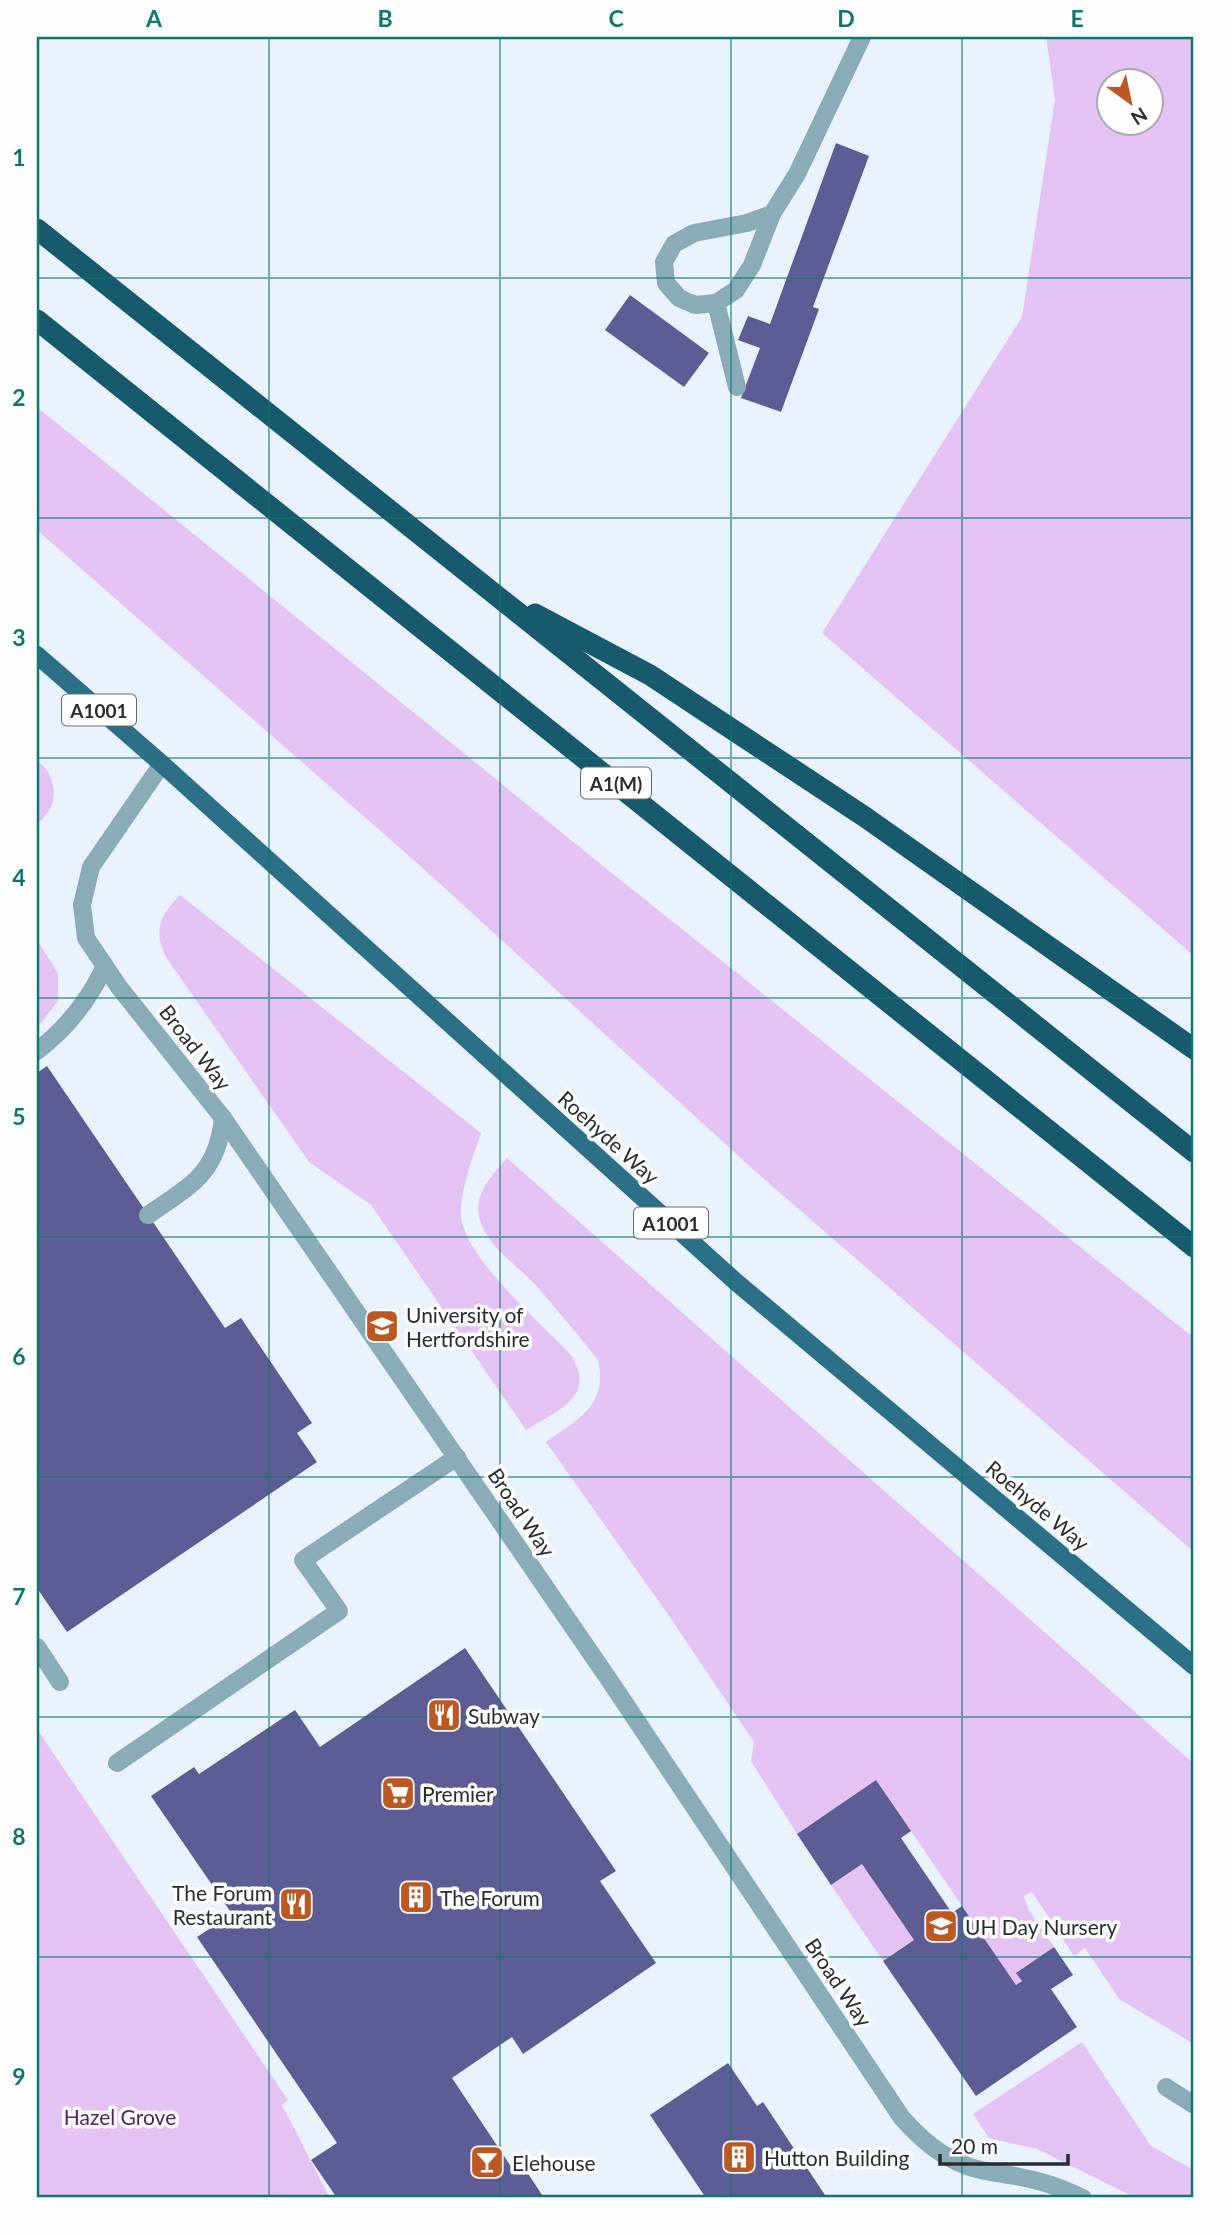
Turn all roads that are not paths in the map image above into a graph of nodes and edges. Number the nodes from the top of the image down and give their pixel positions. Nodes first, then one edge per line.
1 (863, 37) edge
2 (772, 214) junction
3 (37, 229) edge
4 (716, 303) junction
5 (37, 320) edge
6 (737, 387) dead end
7 (490, 590) junction
8 (37, 655) edge
9 (162, 764) junction
10 (105, 966) junction
11 (1194, 1049) edge
12 (37, 1051) edge
13 (223, 1118) junction
14 (1194, 1152) edge
15 (148, 1215) dead end
16 (1194, 1247) edge
17 (457, 1457) junction
18 (37, 1647) edge
19 (1194, 1666) edge
20 (60, 1682) dead end
21 (117, 1763) dead end
22 (1166, 2087) dead end
23 (1194, 2105) edge
24 (1083, 2198) edge

1 - 2 lane
2 - 4 lane
2 - 4 lane
3 - 7 highway
4 - 6 lane
5 - 16 highway, A1(M)
7 - 11 highway
7 - 14 highway
8 - 9 main road, Roehyde Way / A1001
9 - 10 lane, Broad Way
9 - 19 main road, Roehyde Way / A1001
10 - 12 lane
10 - 13 lane, Broad Way
13 - 15 lane
13 - 17 lane, Broad Way
17 - 21 lane
17 - 24 lane, Broad Way
18 - 20 lane
22 - 23 lane

